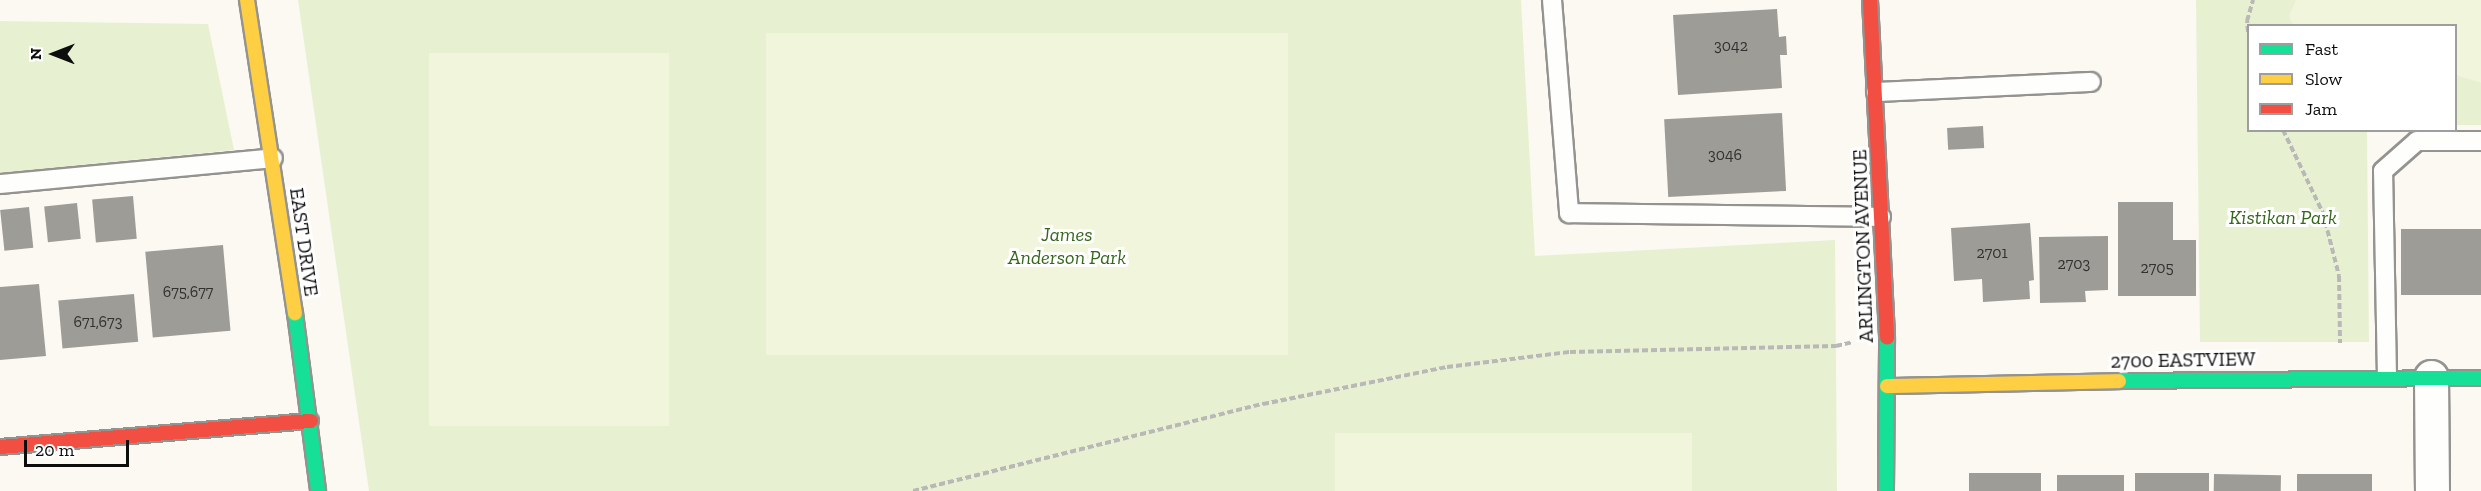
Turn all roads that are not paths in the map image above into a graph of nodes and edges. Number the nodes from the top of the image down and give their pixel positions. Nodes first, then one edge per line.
1 (247, 0) edge
2 (1552, 0) edge
3 (1870, 0) edge
4 (2091, 82) dead end
5 (1876, 92) junction
6 (2481, 141) edge
7 (273, 158) junction
8 (0, 184) edge
9 (1881, 216) junction
10 (2387, 377) junction
11 (2431, 377) junction
12 (2481, 378) edge
13 (1887, 386) junction
14 (311, 421) junction
15 (0, 447) edge
16 (318, 491) edge
17 (1886, 491) edge
18 (2432, 491) edge

1 - 7 street, EAST DRIVE
2 - 9 lane
3 - 5 street, ARLINGTON AVENUE
4 - 5 lane
5 - 9 street, ARLINGTON AVENUE
6 - 10 lane
7 - 8 lane
7 - 14 street, EAST DRIVE
9 - 13 street, ARLINGTON AVENUE
10 - 11 street, 2700 EASTVIEW
10 - 13 street, 2700 EASTVIEW
11 - 12 street, 2700 EASTVIEW
11 - 18 street
13 - 17 street, ARLINGTON AVENUE
14 - 15 street
14 - 16 street, EAST DRIVE

